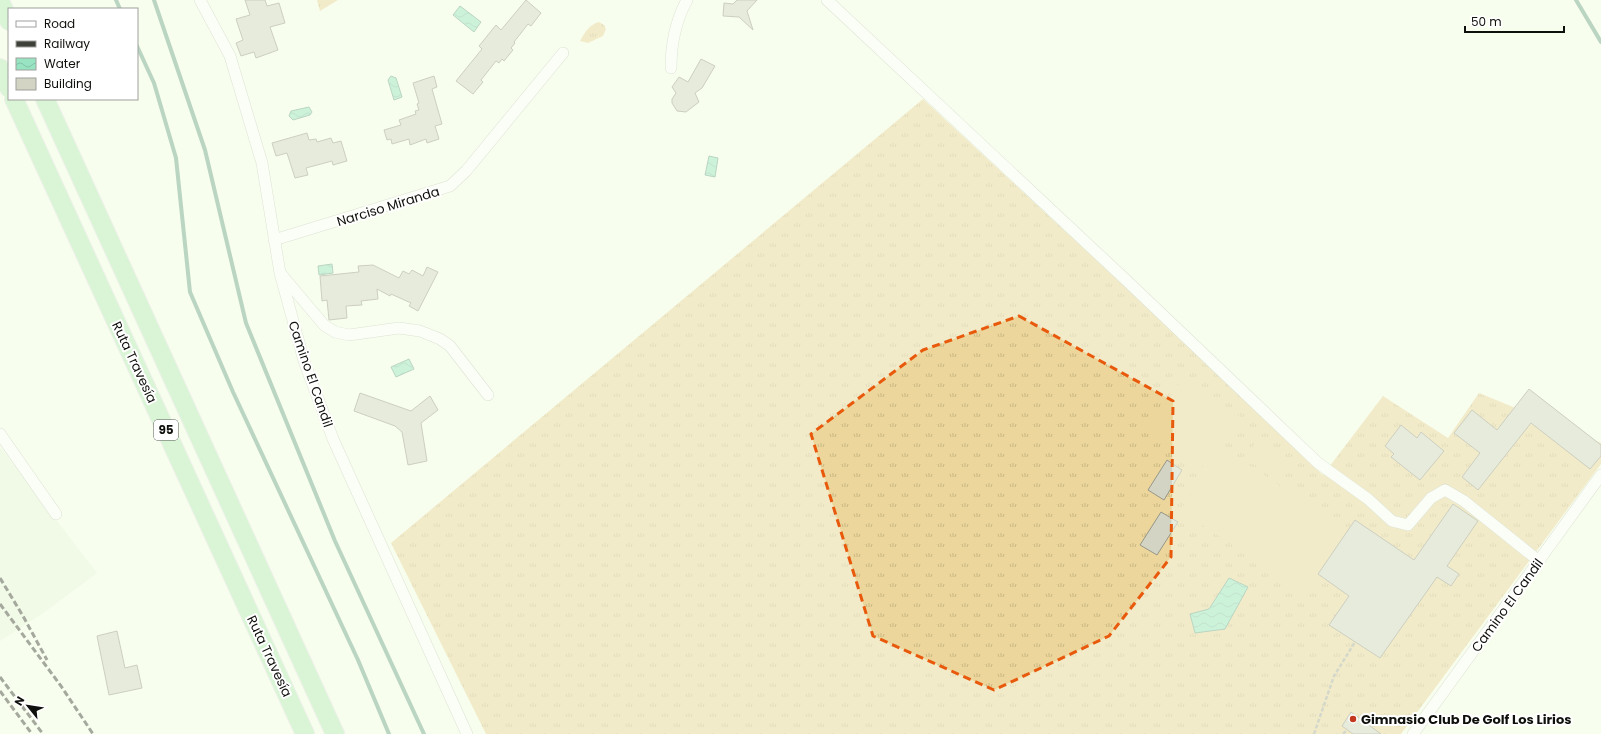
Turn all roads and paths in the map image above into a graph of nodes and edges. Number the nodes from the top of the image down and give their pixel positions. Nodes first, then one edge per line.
1 (200, 0) edge
2 (687, 0) edge
3 (827, 0) edge
4 (0, 1) edge
5 (8, 19) edge
6 (563, 53) dead end
7 (0, 68) edge
8 (671, 68) dead end
9 (8, 86) edge
10 (14, 100) edge
11 (45, 100) edge
12 (274, 240) junction
13 (280, 273) junction
14 (488, 395) dead end
15 (0, 434) edge
16 (1601, 475) edge
17 (56, 514) dead end
18 (1539, 561) junction
19 (1355, 642) dead end
20 (1347, 730) dead end
21 (305, 734) edge
22 (335, 734) edge
23 (467, 734) edge
24 (1314, 734) edge
25 (1344, 734) edge
26 (1412, 734) edge

1 - 12 street, Camino El Candil
2 - 8 street
3 - 18 street
4 - 5 highway
6 - 12 street, Narciso Miranda
7 - 9 highway
10 - 21 highway, Ruta Travesía / 95
11 - 22 highway, Ruta Travesía / 95
12 - 13 street, Camino El Candil
13 - 14 street
13 - 23 street, Camino El Candil
15 - 17 street
16 - 18 street, Camino El Candil
18 - 26 street, Camino El Candil
19 - 24 path
20 - 25 path

